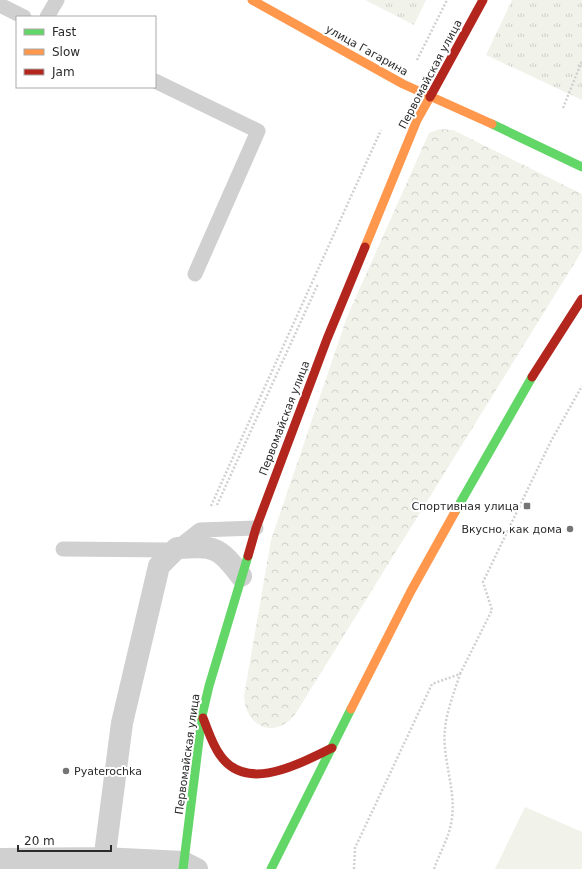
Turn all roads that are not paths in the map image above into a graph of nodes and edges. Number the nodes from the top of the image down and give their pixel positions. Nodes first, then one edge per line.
1 (57, 0) edge
2 (252, 0) edge
3 (483, 0) edge
4 (0, 5) edge
5 (22, 16) edge
6 (48, 16) edge
7 (156, 81) edge
8 (432, 96) junction
9 (582, 167) edge
10 (195, 274) dead end
11 (582, 299) edge
12 (256, 528) junction
13 (177, 548) junction
14 (63, 549) dead end
15 (241, 576) junction
16 (202, 716) junction
17 (332, 748) junction
18 (0, 859) edge
19 (103, 863) edge
20 (188, 867) edge
21 (271, 869) edge

1 - 6 lane
2 - 8 main road, улица Гагарина
3 - 8 main road, Первомайская улица
4 - 5 lane
7 - 10 lane
8 - 9 main road, улица Гагарина
8 - 12 main road, Первомайская улица
11 - 17 main road
12 - 13 lane
12 - 15 main road, Первомайская улица
13 - 14 lane
13 - 15 street
13 - 19 street
15 - 16 main road, Первомайская улица
16 - 17 main road
16 - 20 main road, Первомайская улица
17 - 21 main road
18 - 19 street
19 - 20 street

